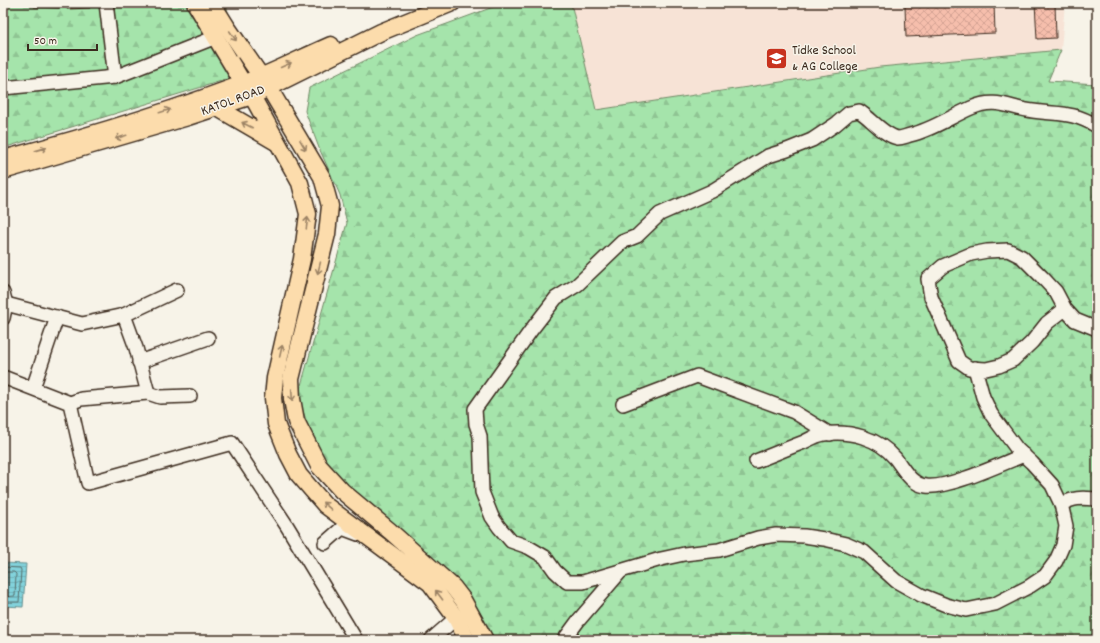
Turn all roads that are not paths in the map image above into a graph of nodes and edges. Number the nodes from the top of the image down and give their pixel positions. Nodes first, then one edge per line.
1 (106, 3) edge
2 (195, 3) edge
3 (212, 3) edge
4 (424, 3) edge
5 (452, 3) edge
6 (216, 37) junction
7 (115, 77) junction
8 (265, 82) junction
9 (3, 88) edge
10 (248, 89) junction
11 (216, 107) junction
12 (1097, 126) edge
13 (278, 142) junction
14 (3, 159) edge
15 (3, 171) edge
16 (177, 290) dead end
17 (5, 299) edge
18 (1064, 309) junction
19 (124, 315) junction
20 (57, 317) junction
21 (3, 318) edge
22 (1097, 329) edge
23 (208, 338) dead end
24 (139, 362) junction
25 (976, 368) junction
26 (3, 377) edge
27 (33, 388) junction
28 (148, 393) junction
29 (190, 396) dead end
30 (70, 403) junction
31 (623, 404) dead end
32 (830, 434) junction
33 (1024, 455) junction
34 (756, 462) dead end
35 (1097, 499) edge
36 (1061, 504) junction
37 (368, 537) junction
38 (325, 543) dead end
39 (621, 571) junction
40 (456, 618) junction
41 (356, 640) edge
42 (431, 640) edge
43 (468, 640) edge
44 (485, 640) edge
45 (564, 640) edge

1 - 7 street
2 - 6 main road
3 -> 8 main road
8 -> 4 main road, KATOL ROAD
5 - 8 main road, KATOL ROAD
6 - 7 street
6 - 10 main road
7 - 9 street
8 - 10 main road, KATOL ROAD
8 -> 44 main road
10 - 11 main road, KATOL ROAD
10 - 13 main road
14 -> 10 main road, KATOL ROAD
13 -> 11 main road
11 -> 15 main road, KATOL ROAD
12 - 39 street
37 -> 13 main road
16 - 19 street
17 - 20 street
17 - 21 street
18 - 22 street
18 - 25 street
18 - 25 street
19 - 20 street
19 - 24 street
20 - 27 street
23 - 24 street
24 - 28 street
25 - 33 street
26 - 27 street
27 - 30 street
28 - 29 street
28 - 30 street
30 - 41 street
31 - 32 street
32 - 33 street
32 - 34 street
33 - 36 street
35 - 36 street
36 - 39 street
37 - 38 street
40 -> 37 main road
39 - 45 street
40 - 42 street
40 - 43 main road

